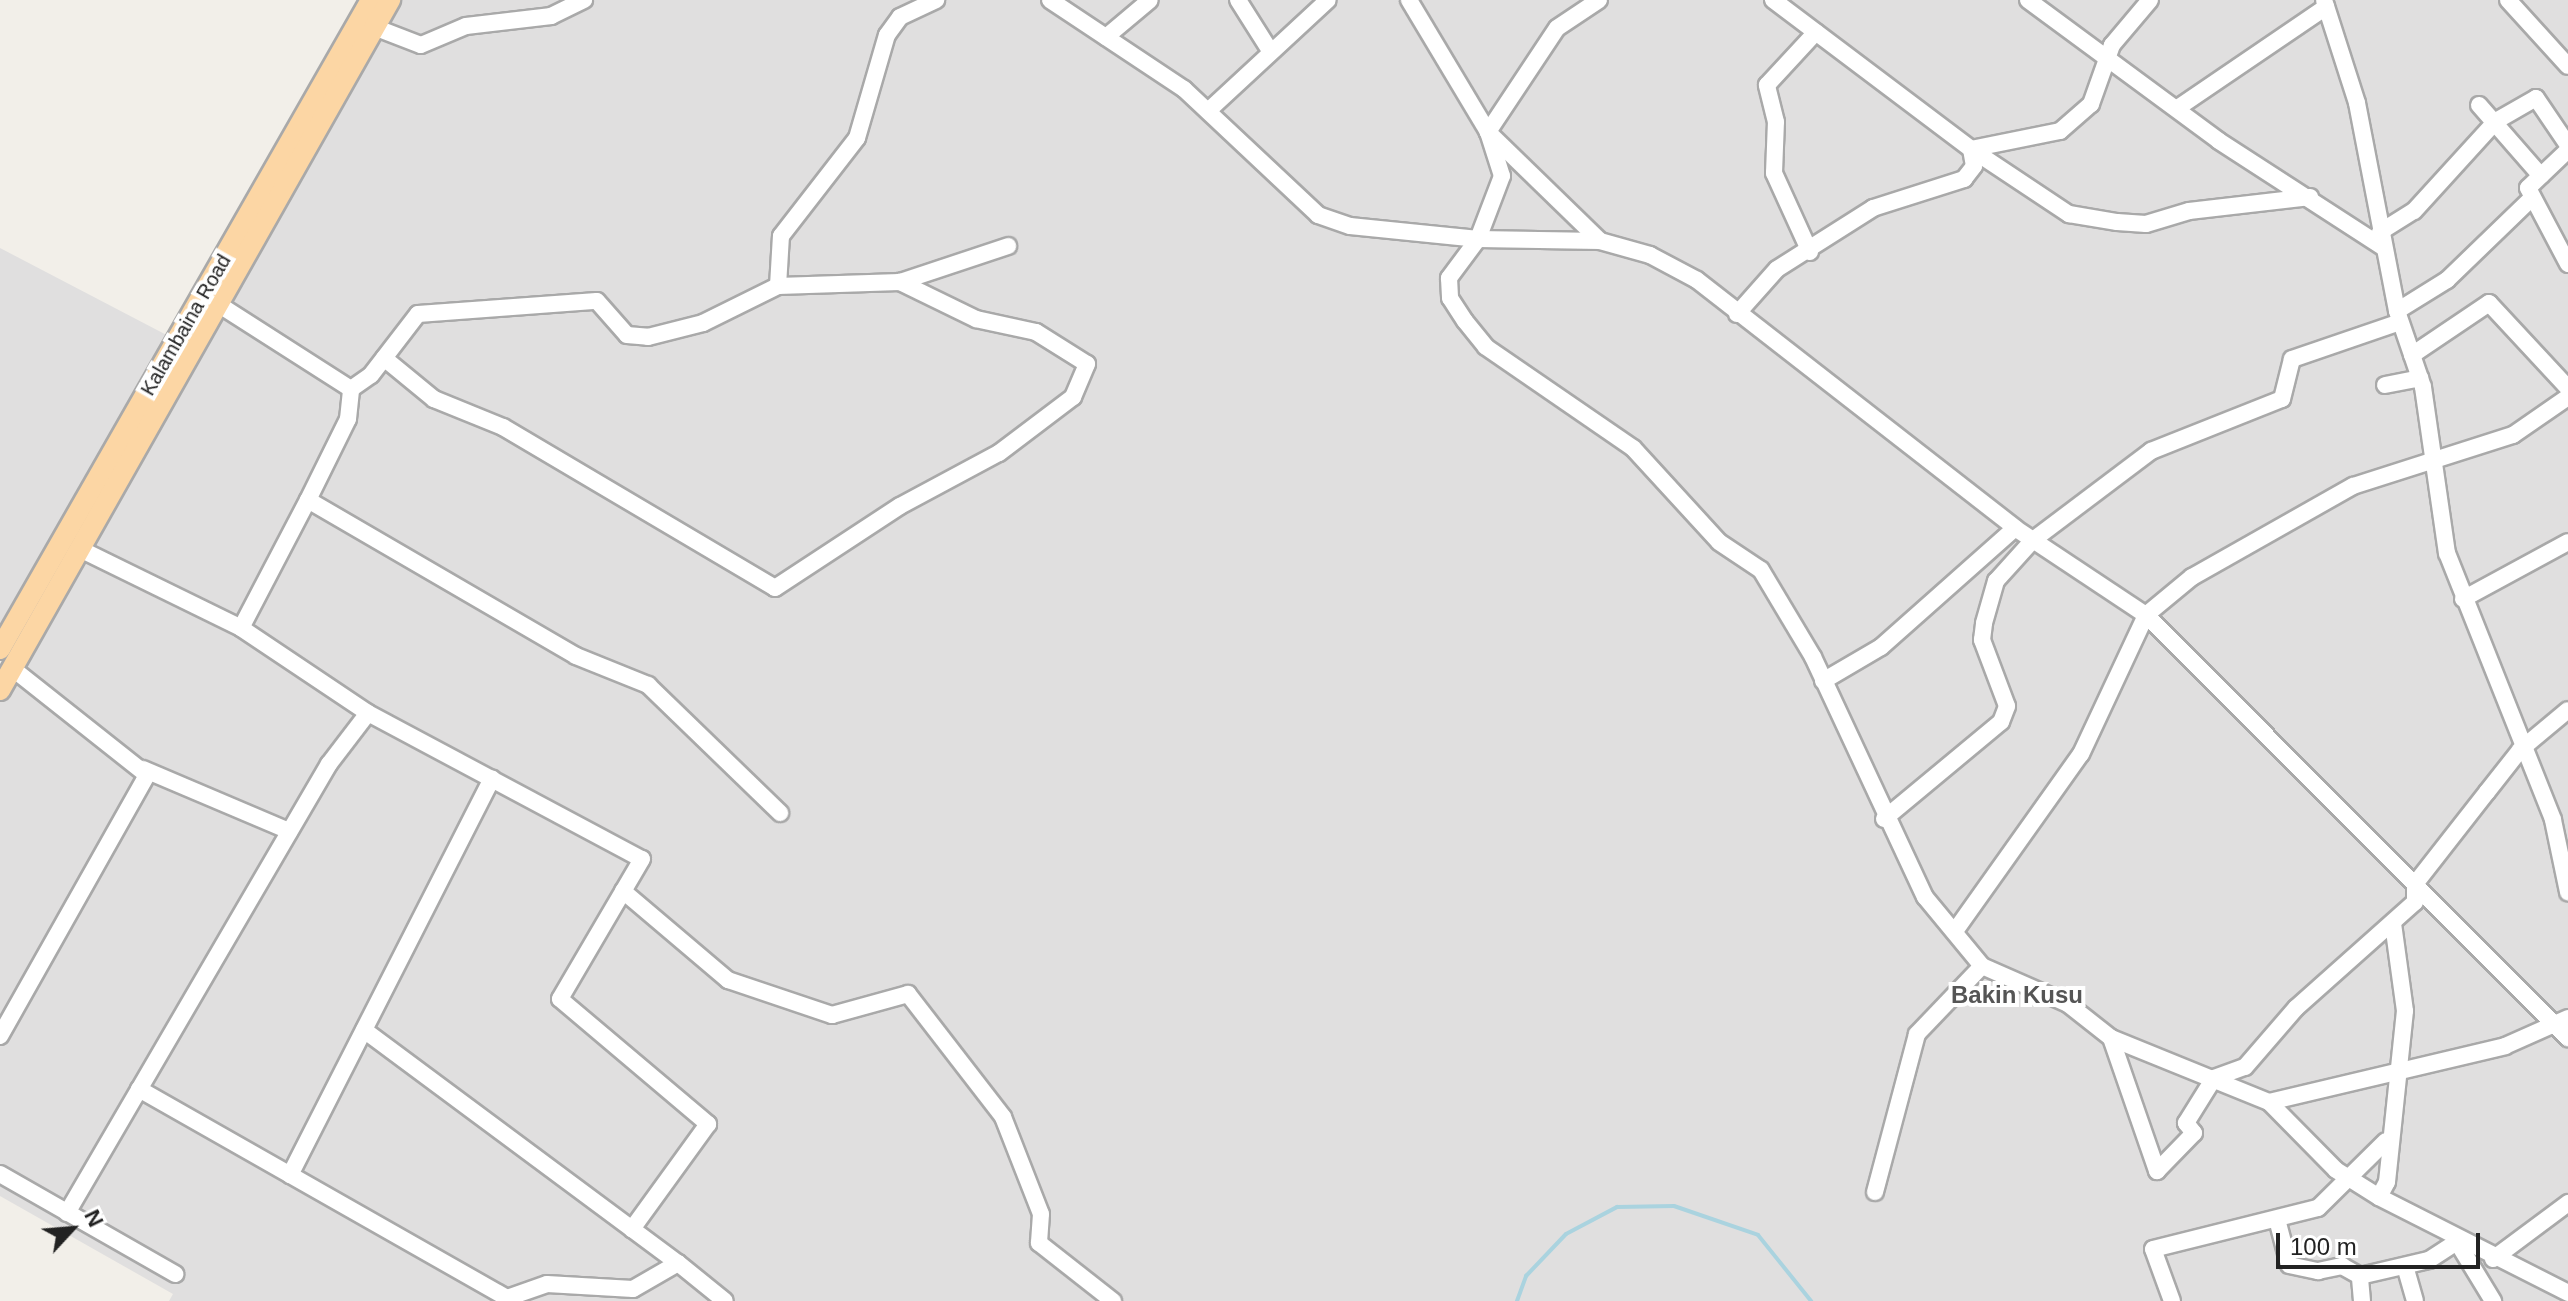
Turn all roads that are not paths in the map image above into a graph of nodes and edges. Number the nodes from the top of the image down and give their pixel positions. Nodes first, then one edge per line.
1 (371, 0) edge
2 (390, 0) edge
3 (584, 0) edge
4 (936, 0) edge
5 (1050, 0) edge
6 (1238, 0) edge
7 (1328, 0) edge
8 (1409, 0) edge
9 (1599, 0) edge
10 (1773, 0) edge
11 (2028, 0) edge
12 (2150, 0) edge
13 (2508, 0) edge
14 (1143, 2) edge
15 (2325, 4) edge
16 (374, 27) junction
17 (1816, 32) junction
18 (1106, 37) junction
19 (1269, 49) junction
20 (2112, 61) junction
21 (2568, 66) edge
22 (2479, 105) dead end
23 (2179, 107) junction
24 (1208, 111) junction
25 (2494, 123) junction
26 (1488, 132) junction
27 (2568, 147) edge
28 (1971, 149) junction
29 (2541, 176) junction
30 (2310, 197) junction
31 (2532, 198) junction
32 (1478, 239) junction
33 (2382, 240) junction
34 (1600, 241) junction
35 (1008, 246) dead end
36 (1810, 252) junction
37 (2568, 264) edge
38 (900, 282) junction
39 (778, 286) junction
40 (218, 304) junction
41 (1737, 314) junction
42 (2398, 316) junction
43 (2412, 355) junction
44 (384, 358) junction
45 (2420, 378) junction
46 (2385, 385) dead end
47 (2568, 388) edge
48 (351, 389) junction
49 (2568, 397) edge
50 (2430, 457) junction
51 (308, 500) junction
52 (2015, 528) junction
53 (2033, 540) junction
54 (2568, 542) edge
55 (80, 549) junction
56 (2463, 599) junction
57 (2146, 615) junction
58 (241, 628) junction
59 (0, 649) edge
60 (12, 668) junction
61 (1823, 681) junction
62 (0, 690) edge
63 (2568, 710) edge
64 (368, 713) junction
65 (2520, 750) junction
66 (143, 769) junction
67 (492, 779) junction
68 (780, 813) dead end
69 (1884, 819) junction
70 (289, 831) junction
71 (2415, 884) junction
72 (623, 891) junction
73 (2568, 892) edge
74 (2393, 923) junction
75 (1955, 931) junction
76 (1982, 966) junction
77 (2562, 1020) edge
78 (364, 1030) junction
79 (0, 1036) edge
80 (2111, 1038) junction
81 (2568, 1038) edge
82 (2402, 1068) junction
83 (2214, 1078) junction
84 (139, 1089) junction
85 (2269, 1102) junction
86 (2386, 1141) junction
87 (0, 1174) edge
88 (290, 1175) junction
89 (2347, 1177) junction
90 (1875, 1192) dead end
91 (2379, 1197) junction
92 (2568, 1203) edge
93 (67, 1213) junction
94 (2278, 1223) junction
95 (632, 1229) junction
96 (2455, 1240) junction
97 (2493, 1259) junction
98 (678, 1263) junction
99 (2405, 1266) junction
100 (175, 1274) dead end
101 (2360, 1276) junction
102 (2568, 1293) edge
103 (725, 1301) edge
104 (1113, 1301) edge
105 (2172, 1301) edge
106 (2362, 1301) edge
107 (2415, 1301) edge
108 (2493, 1301) edge

1 - 59 main road, Kalambaina Road
2 - 16 main road
3 - 16 street
4 - 39 street
5 - 18 street
6 - 19 street
7 - 19 street
8 - 26 street
9 - 26 street
10 - 17 street
11 - 20 street
12 - 20 street
13 - 21 street
14 - 18 street
15 - 23 street
15 - 33 street
16 - 40 main road
17 - 28 street
17 - 36 street
18 - 24 street
19 - 24 street
20 - 23 street
20 - 28 street
22 - 25 street
23 - 30 street
24 - 32 street
25 - 27 street
25 - 29 street
25 - 33 street
26 - 32 street
26 - 34 street
27 - 29 street
28 - 30 street
28 - 36 street
29 - 31 street
30 - 33 street
31 - 37 street
31 - 42 street
32 - 34 street
32 - 61 street
33 - 42 street
34 - 41 street
35 - 38 street
36 - 41 street
38 - 39 street
38 - 44 street
39 - 44 street
40 - 48 street
40 - 55 main road
41 - 52 street
42 - 43 street
42 - 53 street
43 - 45 street
43 - 47 street
44 - 48 street
45 - 46 street
45 - 50 street
48 - 51 street
49 - 50 street
50 - 56 street
50 - 57 street
51 - 58 street
51 - 68 street
52 - 53 street
52 - 61 street
53 - 57 street
53 - 69 street
54 - 56 street
55 - 58 street
55 - 60 main road
56 - 65 street
57 - 71 street
57 - 75 street
58 - 64 street
60 - 62 main road
60 - 66 street
61 - 69 street
63 - 65 street
64 - 67 street
64 - 70 street
65 - 71 street
65 - 73 street
66 - 70 street
66 - 79 street
67 - 72 street
67 - 78 street
69 - 75 street
70 - 84 street
71 - 74 street
71 - 77 street
72 - 95 street
72 - 104 street
74 - 82 street
74 - 83 street
75 - 76 street
76 - 80 street
76 - 90 street
77 - 81 street
77 - 82 street
78 - 88 street
78 - 95 street
80 - 83 street
80 - 83 street
82 - 85 street
82 - 86 street
83 - 85 street
84 - 88 street
84 - 93 street
85 - 89 street
86 - 89 street
86 - 91 street
87 - 93 street
88 - 98 street
89 - 91 street
89 - 94 street
91 - 96 street
92 - 97 street
93 - 100 street
94 - 101 street
94 - 105 street
95 - 98 street
96 - 97 street
96 - 99 street
96 - 108 street
97 - 102 street
98 - 103 street
99 - 101 street
99 - 107 street
101 - 106 street

